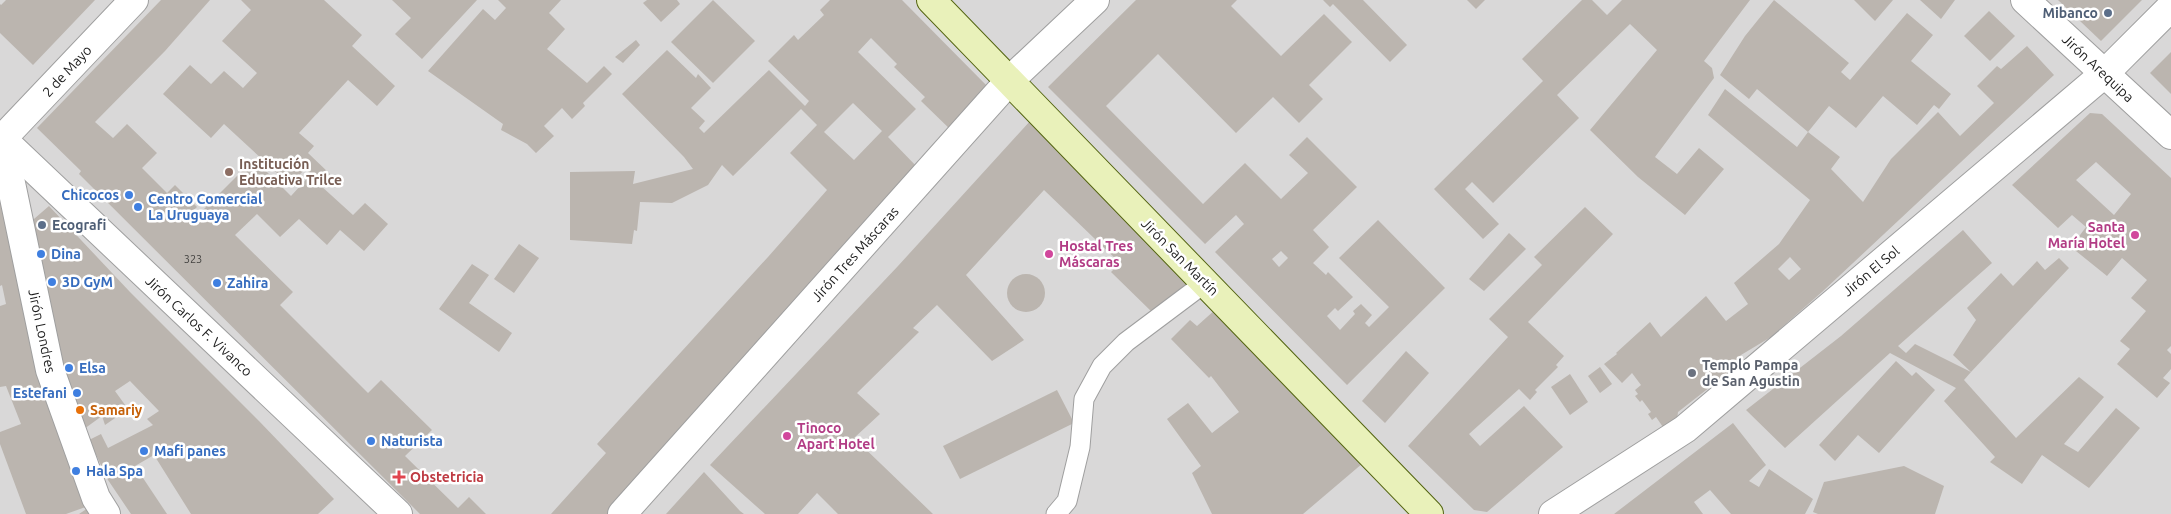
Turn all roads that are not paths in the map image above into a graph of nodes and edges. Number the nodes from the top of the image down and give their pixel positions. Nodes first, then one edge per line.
1 (134, 0) edge
2 (931, 0) edge
3 (1095, 0) edge
4 (2025, 0) edge
5 (2171, 7) edge
6 (2104, 74) junction
7 (1010, 80) junction
8 (2171, 135) edge
9 (1, 139) edge
10 (1206, 282) junction
11 (106, 514) edge
12 (398, 514) edge
13 (622, 514) edge
14 (1056, 514) edge
15 (1429, 514) edge
16 (1553, 514) edge

1 - 9 street, 2 de Mayo
2 - 7 street, Jirón San Martín
3 - 7 street, Jirón Tres Máscaras
4 - 6 street, Jirón Arequipa
5 - 6 street, Jirón El Sol
6 - 8 street, Jirón Arequipa
6 - 16 street, Jirón El Sol
7 - 10 street, Jirón San Martín
7 - 13 street, Jirón Tres Máscaras
9 - 11 street, Jirón Londres
9 - 12 street, Jirón Carlos F. Vivanco
10 - 14 lane
10 - 15 street, Jirón San Martín

